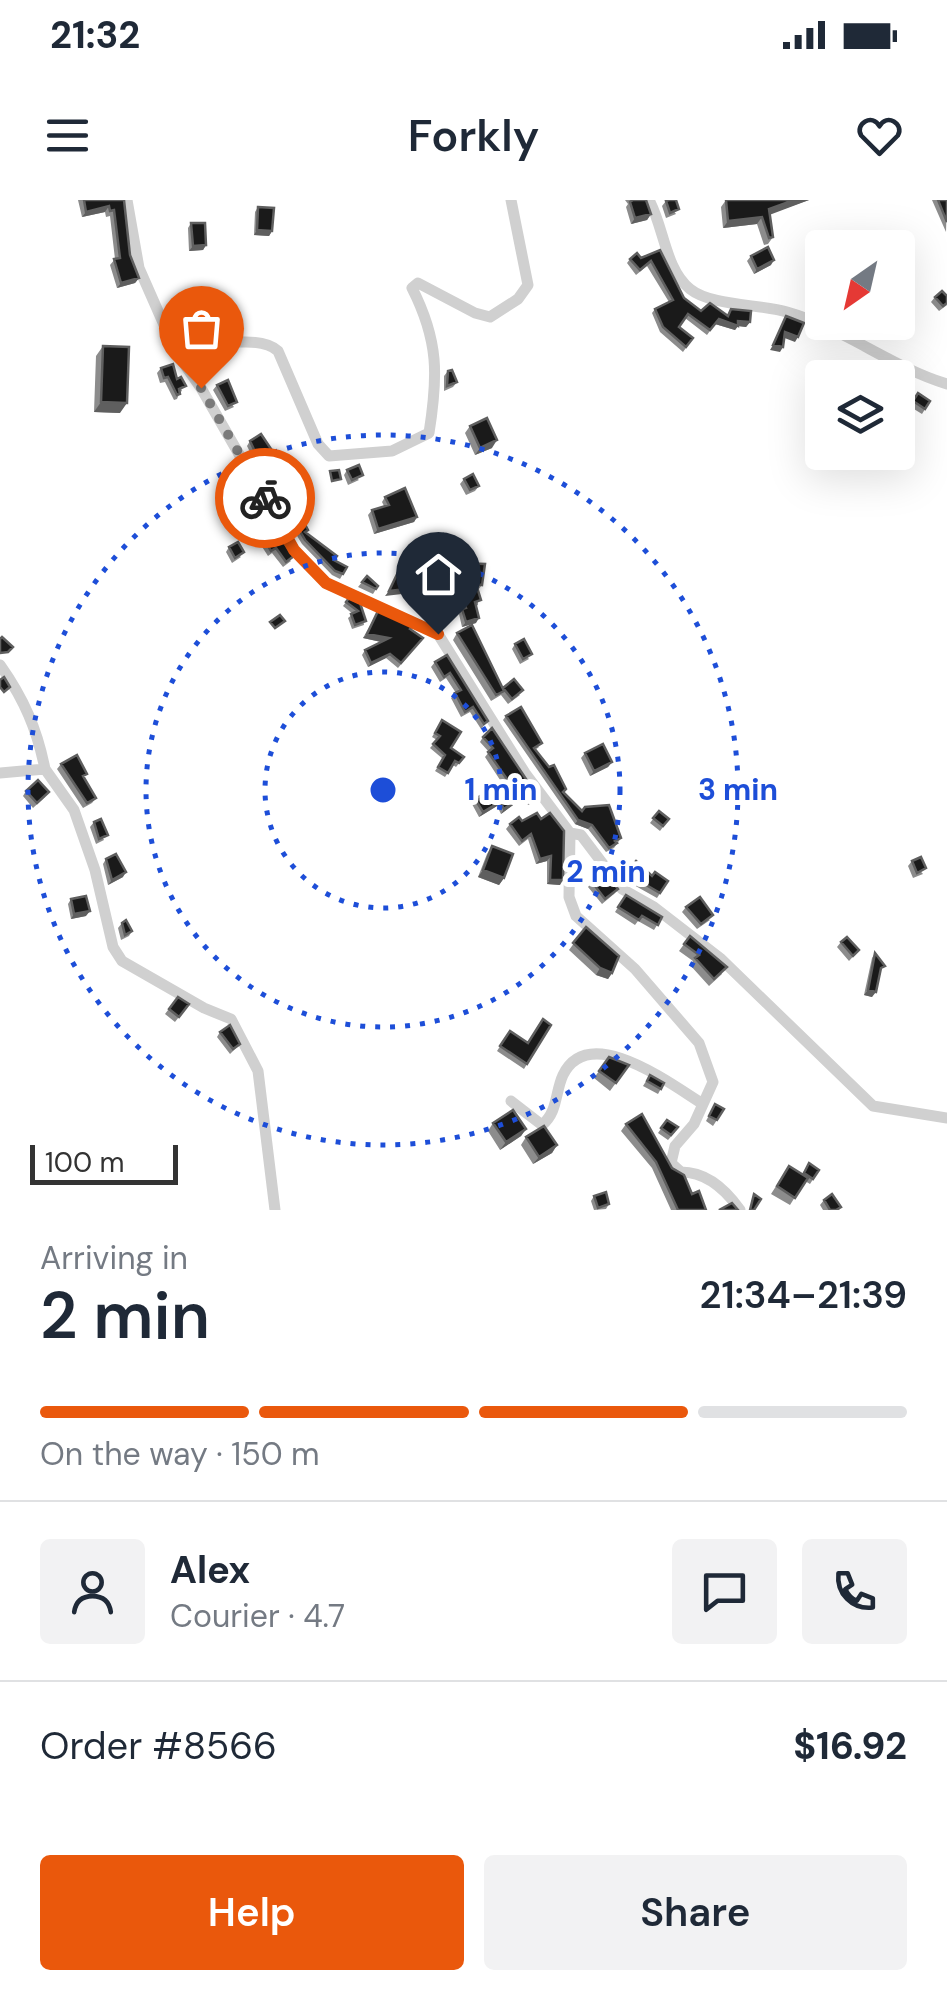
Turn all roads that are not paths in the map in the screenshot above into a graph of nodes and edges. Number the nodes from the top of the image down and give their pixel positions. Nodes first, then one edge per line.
1 (127, 200) edge
2 (510, 200) edge
3 (648, 200) edge
4 (176, 352) junction
5 (947, 384) edge
6 (0, 665) edge
7 (46, 769) junction
8 (0, 772) edge
9 (570, 833) junction
10 (510, 1102) dead end
11 (703, 1104) junction
12 (947, 1118) edge
13 (275, 1210) edge
14 (740, 1210) edge

1 - 4 street
2 - 4 street
3 - 5 street
4 - 9 street
6 - 7 street
7 - 8 street
7 - 13 street
9 - 11 street
9 - 12 street
10 - 11 street
11 - 14 street

